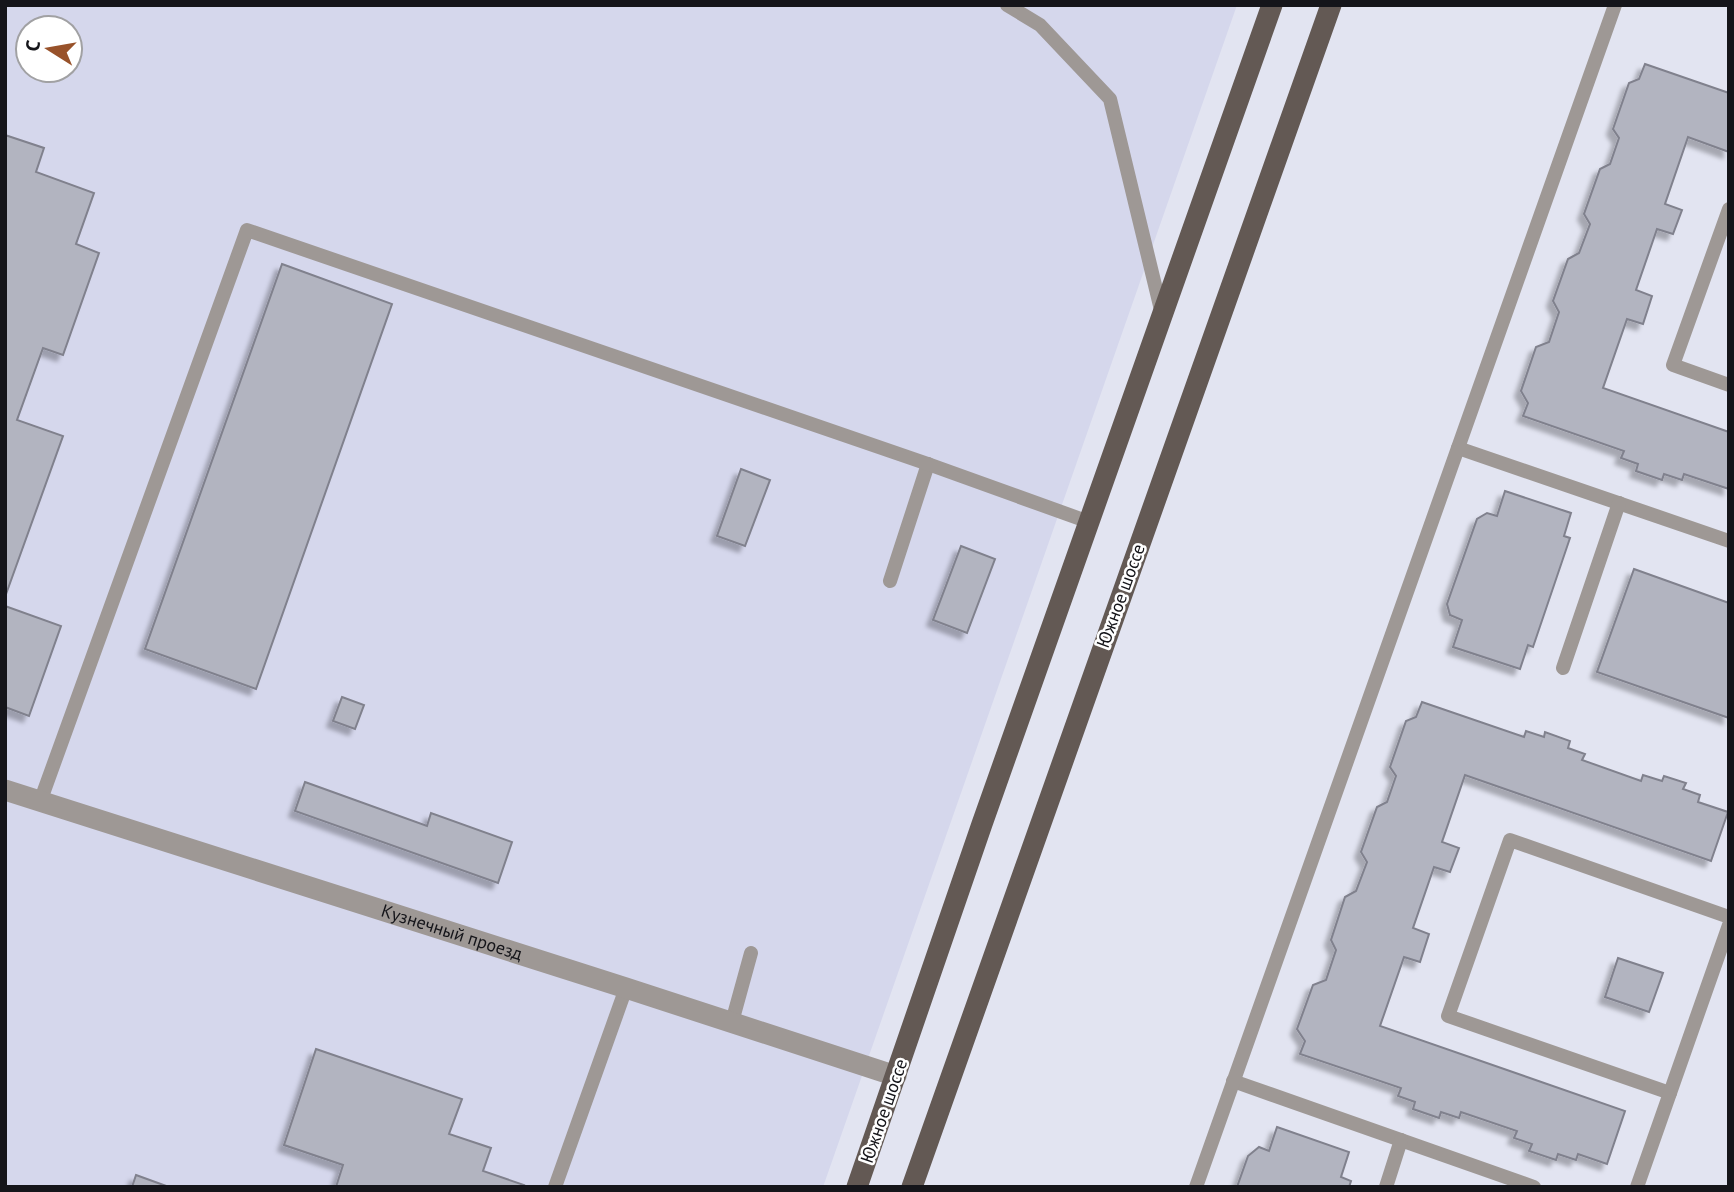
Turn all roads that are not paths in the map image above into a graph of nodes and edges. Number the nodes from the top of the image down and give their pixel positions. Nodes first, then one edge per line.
1 (1007, 5) edge
2 (1272, 5) edge
3 (1331, 5) edge
4 (1615, 5) edge
5 (1729, 209) edge
6 (1162, 314) junction
7 (1729, 385) edge
8 (1458, 448) junction
9 (928, 464) junction
10 (1619, 503) junction
11 (1089, 522) junction
12 (1729, 541) edge
13 (890, 581) dead end
14 (1563, 668) dead end
15 (5, 790) edge
16 (40, 802) junction
17 (1729, 917) edge
18 (1729, 925) edge
19 (751, 953) dead end
20 (626, 988) junction
21 (732, 1022) junction
22 (896, 1076) junction
23 (1233, 1081) junction
24 (1670, 1093) junction
25 (1401, 1140) junction
26 (555, 1187) edge
27 (857, 1187) edge
28 (912, 1187) edge
29 (1196, 1187) edge
30 (1386, 1187) edge
31 (1534, 1187) edge
32 (1637, 1187) edge

1 - 6 lane
2 - 6 main road, Южное шоссе
3 - 28 main road, Южное шоссе
4 - 8 lane
5 - 7 lane
6 - 11 main road, Южное шоссе
8 - 10 lane
8 - 23 lane
9 - 11 lane
9 - 13 lane
9 - 16 lane
10 - 12 lane
10 - 14 lane
11 - 22 main road, Южное шоссе
15 - 16 street, Кузнечный проезд
16 - 20 street, Кузнечный проезд
17 - 24 lane
18 - 24 lane
19 - 21 lane
20 - 21 street, Кузнечный проезд
20 - 26 lane
21 - 22 street, Кузнечный проезд
22 - 27 main road, Южное шоссе
23 - 25 lane
23 - 29 lane
24 - 32 lane
25 - 30 lane
25 - 31 lane

